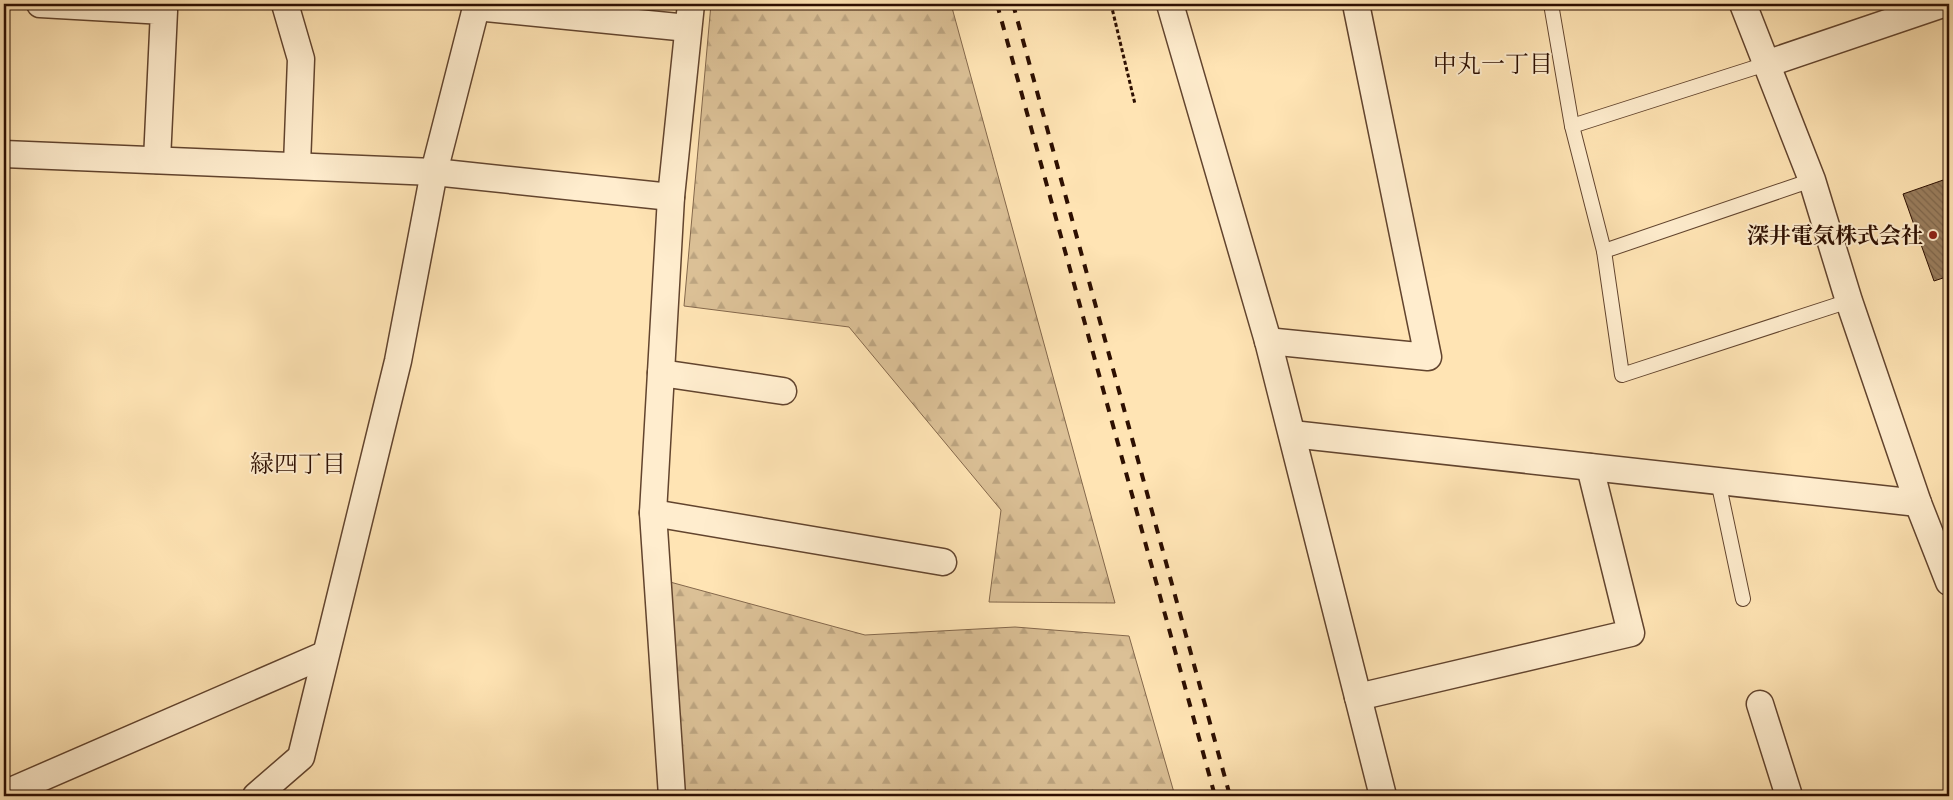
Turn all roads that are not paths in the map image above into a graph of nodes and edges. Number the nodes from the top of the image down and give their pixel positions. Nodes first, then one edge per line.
1 (40, 4) edge
2 (285, 4) edge
3 (1170, 4) edge
4 (1356, 4) edge
5 (1551, 4) edge
6 (1743, 4) edge
7 (1943, 4) edge
8 (477, 5) edge
9 (689, 16) edge
10 (1766, 64) junction
11 (1572, 126) junction
12 (4, 154) edge
13 (156, 160) junction
14 (296, 165) junction
15 (434, 172) junction
16 (1812, 180) junction
17 (671, 198) junction
18 (1604, 251) junction
19 (1849, 302) junction
20 (1268, 341) junction
21 (661, 373) junction
22 (783, 391) dead end
23 (1292, 434) junction
24 (1590, 467) junction
25 (1718, 481) junction
26 (1918, 503) junction
27 (652, 513) junction
28 (944, 562) dead end
29 (1949, 582) edge
30 (1743, 600) dead end
31 (324, 655) junction
32 (1358, 697) junction
33 (1760, 704) dead end
34 (4, 794) edge
35 (256, 796) edge
36 (672, 796) edge
37 (1383, 796) edge
38 (1790, 796) edge

1 - 13 street
2 - 14 street
3 - 20 street
4 - 20 street
5 - 11 lane
6 - 10 street
7 - 10 street
8 - 9 street
8 - 15 street
9 - 17 street
10 - 11 lane
10 - 16 street
11 - 18 lane
12 - 13 street
13 - 14 street
14 - 15 street
15 - 17 street
15 - 31 street
16 - 18 lane
16 - 19 street
17 - 21 street
18 - 19 lane
19 - 26 street
20 - 23 street
21 - 22 street
21 - 27 street
23 - 24 street
23 - 32 street
24 - 25 street
24 - 32 street
25 - 26 street
25 - 30 lane
26 - 29 street
27 - 28 street
27 - 36 street
31 - 34 street
31 - 35 street
32 - 37 street
33 - 38 street

